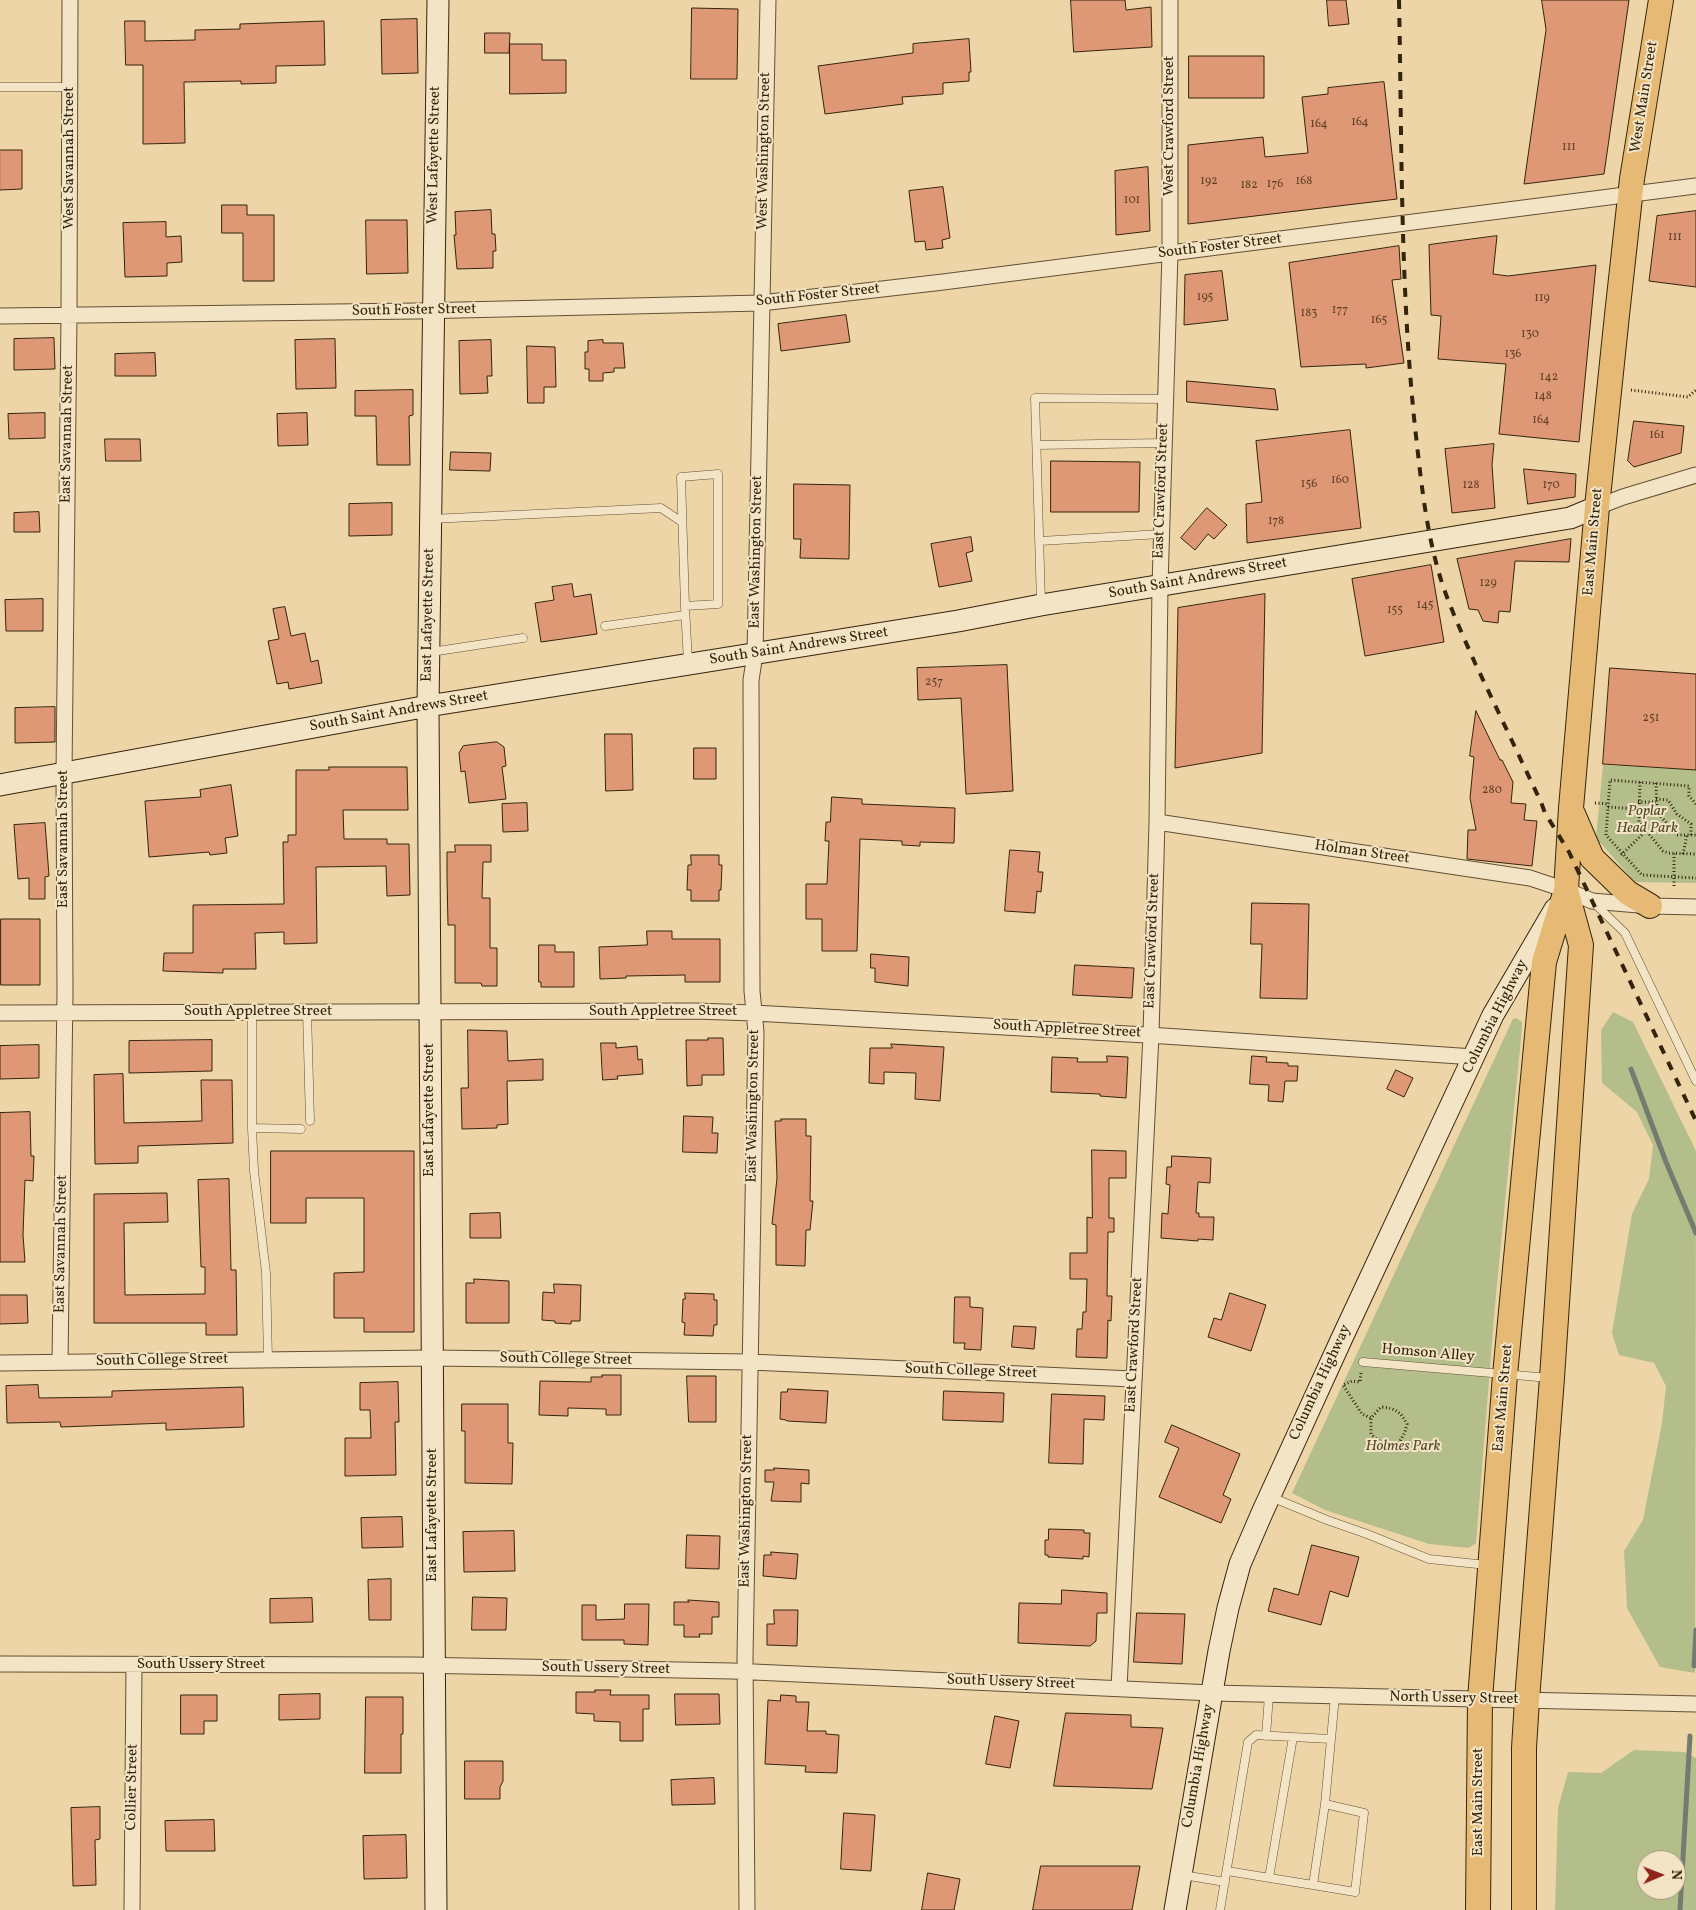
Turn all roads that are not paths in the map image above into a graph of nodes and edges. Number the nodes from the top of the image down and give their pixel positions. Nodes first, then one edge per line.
1 (70, 0) edge
2 (438, 0) edge
3 (768, 0) edge
4 (1170, 0) edge
5 (1661, 0) edge
6 (0, 87) edge
7 (70, 87) junction
8 (1696, 186) edge
9 (1630, 195) junction
10 (1170, 253) junction
11 (761, 303) junction
12 (433, 310) junction
13 (69, 315) junction
14 (0, 316) edge
15 (1165, 399) junction
16 (1164, 443) junction
17 (1037, 445) junction
18 (1696, 475) edge
19 (1597, 507) junction
20 (431, 519) junction
21 (682, 522) junction
22 (1161, 534) junction
23 (1040, 541) junction
24 (1160, 586) junction
25 (1041, 605) junction
26 (685, 606) junction
27 (685, 615) junction
28 (605, 626) dead end
29 (523, 638) dead end
30 (429, 652) junction
31 (755, 654) junction
32 (689, 664) junction
33 (428, 706) junction
34 (64, 773) junction
35 (0, 785) edge
36 (1571, 808) junction
37 (1157, 822) junction
38 (1566, 890) junction
39 (1592, 901) junction
40 (1650, 906) junction
41 (1696, 907) edge
42 (307, 1011) junction
43 (430, 1011) junction
44 (64, 1012) junction
45 (252, 1012) junction
46 (0, 1013) edge
47 (754, 1013) junction
48 (1151, 1035) junction
49 (1474, 1057) junction
50 (1696, 1081) edge
51 (310, 1121) dead end
52 (252, 1128) junction
53 (301, 1129) dead end
54 (432, 1358) junction
55 (268, 1360) junction
56 (60, 1362) junction
57 (750, 1362) junction
58 (1363, 1362) road end
59 (0, 1363) edge
60 (1505, 1375) junction
61 (1552, 1378) junction
62 (1133, 1379) junction
63 (1269, 1496) junction
64 (1490, 1565) junction
65 (0, 1664) edge
66 (134, 1665) junction
67 (434, 1665) junction
68 (745, 1672) junction
69 (1119, 1688) junction
70 (1212, 1693) junction
71 (1269, 1695) junction
72 (1335, 1696) junction
73 (1480, 1699) junction
74 (1527, 1700) junction
75 (1696, 1704) edge
76 (1266, 1736) junction
77 (1294, 1737) junction
78 (1330, 1740) junction
79 (1325, 1804) junction
80 (1227, 1871) junction
81 (1181, 1875) junction
82 (1269, 1878) junction
83 (1225, 1882) junction
84 (1313, 1885) junction
85 (132, 1910) edge
86 (436, 1910) edge
87 (747, 1910) edge
88 (1175, 1910) edge
89 (1220, 1910) edge
90 (1478, 1910) edge
91 (1524, 1910) edge

1 - 7 street, West Savannah Street
2 - 12 street, West Lafayette Street
3 - 11 street, West Washington Street
4 - 10 street, West Crawford Street
5 - 9 main road, West Main Street
6 - 7 lane
7 - 13 street, West Savannah Street
8 - 9 street, South Foster Street
9 - 10 street, South Foster Street
9 - 19 main road, East Main Street
10 - 11 street, South Foster Street
10 - 15 street, East Crawford Street
11 - 12 street, South Foster Street
11 - 31 street, East Washington Street
12 - 13 street, South Foster Street
12 - 20 street, East Lafayette Street
13 - 14 street, South Foster Street
13 - 34 street, East Savannah Street
15 - 16 street, East Crawford Street
15 - 17 lane
16 - 17 lane
16 - 22 street, East Crawford Street
17 - 23 lane
18 - 19 street
19 - 24 street, South Saint Andrews Street
19 - 36 main road, East Main Street
20 - 21 lane
20 - 30 street, East Lafayette Street
21 - 26 lane
21 - 26 lane
22 - 23 lane
22 - 24 street, East Crawford Street
23 - 25 lane
24 - 25 street, South Saint Andrews Street
24 - 37 street, East Crawford Street
25 - 31 street, South Saint Andrews Street
26 - 27 lane
27 - 28 lane
27 - 32 lane
29 - 30 lane
30 - 33 street, East Lafayette Street
31 - 32 street, South Saint Andrews Street
31 - 47 street, East Washington Street
32 - 33 street, South Saint Andrews Street
33 - 34 street, South Saint Andrews Street
33 - 43 street, East Lafayette Street
34 - 35 street, South Saint Andrews Street
34 - 44 street, East Savannah Street
36 - 38 main road, East Main Street
36 - 40 main road
37 - 38 street, Holman Street
37 - 48 street, East Crawford Street
38 - 39 street, Holman Street
38 - 49 street, Columbia Highway
38 - 60 main road, East Main Street
38 - 61 main road, East Main Street
39 - 40 street, Holman Street
39 - 50 lane
40 - 41 street, Holman Street
42 - 43 street, South Appletree Street
42 - 45 street, South Appletree Street
42 - 51 lane
43 - 47 street, South Appletree Street
43 - 54 street, East Lafayette Street
44 - 45 street, South Appletree Street
44 - 46 street, South Appletree Street
44 - 56 street, East Savannah Street
45 - 52 lane
47 - 48 street, South Appletree Street
47 - 57 street, East Washington Street
48 - 49 street, South Appletree Street
48 - 62 street, East Crawford Street
49 - 63 street, Columbia Highway
52 - 53 lane
52 - 55 lane
54 - 55 street, South College Street
54 - 57 street, South College Street
54 - 67 street, East Lafayette Street
55 - 56 street, South College Street
56 - 59 street, South College Street
57 - 62 street, South College Street
57 - 68 street, East Washington Street
58 - 60 lane, Homson Alley
60 - 61 lane, Homson Alley
60 - 64 main road, East Main Street
61 - 74 main road, East Main Street
62 - 69 street, East Crawford Street
63 - 64 lane
63 - 70 street, Columbia Highway
64 - 73 main road, East Main Street
65 - 66 street, South Ussery Street
66 - 67 street, South Ussery Street
66 - 85 street, Collier Street
67 - 68 street, South Ussery Street
67 - 86 street, East Lafayette Street
68 - 69 street, South Ussery Street
68 - 87 street, East Washington Street
69 - 70 street, South Ussery Street
70 - 71 street, North Ussery Street
70 - 81 street, Columbia Highway
71 - 72 street, North Ussery Street
71 - 76 lane
72 - 73 street, North Ussery Street
72 - 78 lane
73 - 74 street, North Ussery Street
73 - 90 main road, East Main Street
74 - 75 street, North Ussery Street
74 - 91 main road, East Main Street
76 - 77 lane
76 - 80 lane
77 - 78 lane
77 - 82 lane
78 - 79 lane
79 - 84 lane
79 - 84 lane
80 - 82 lane
80 - 83 lane
81 - 83 lane
81 - 88 street, Columbia Highway
82 - 84 lane
83 - 89 lane

